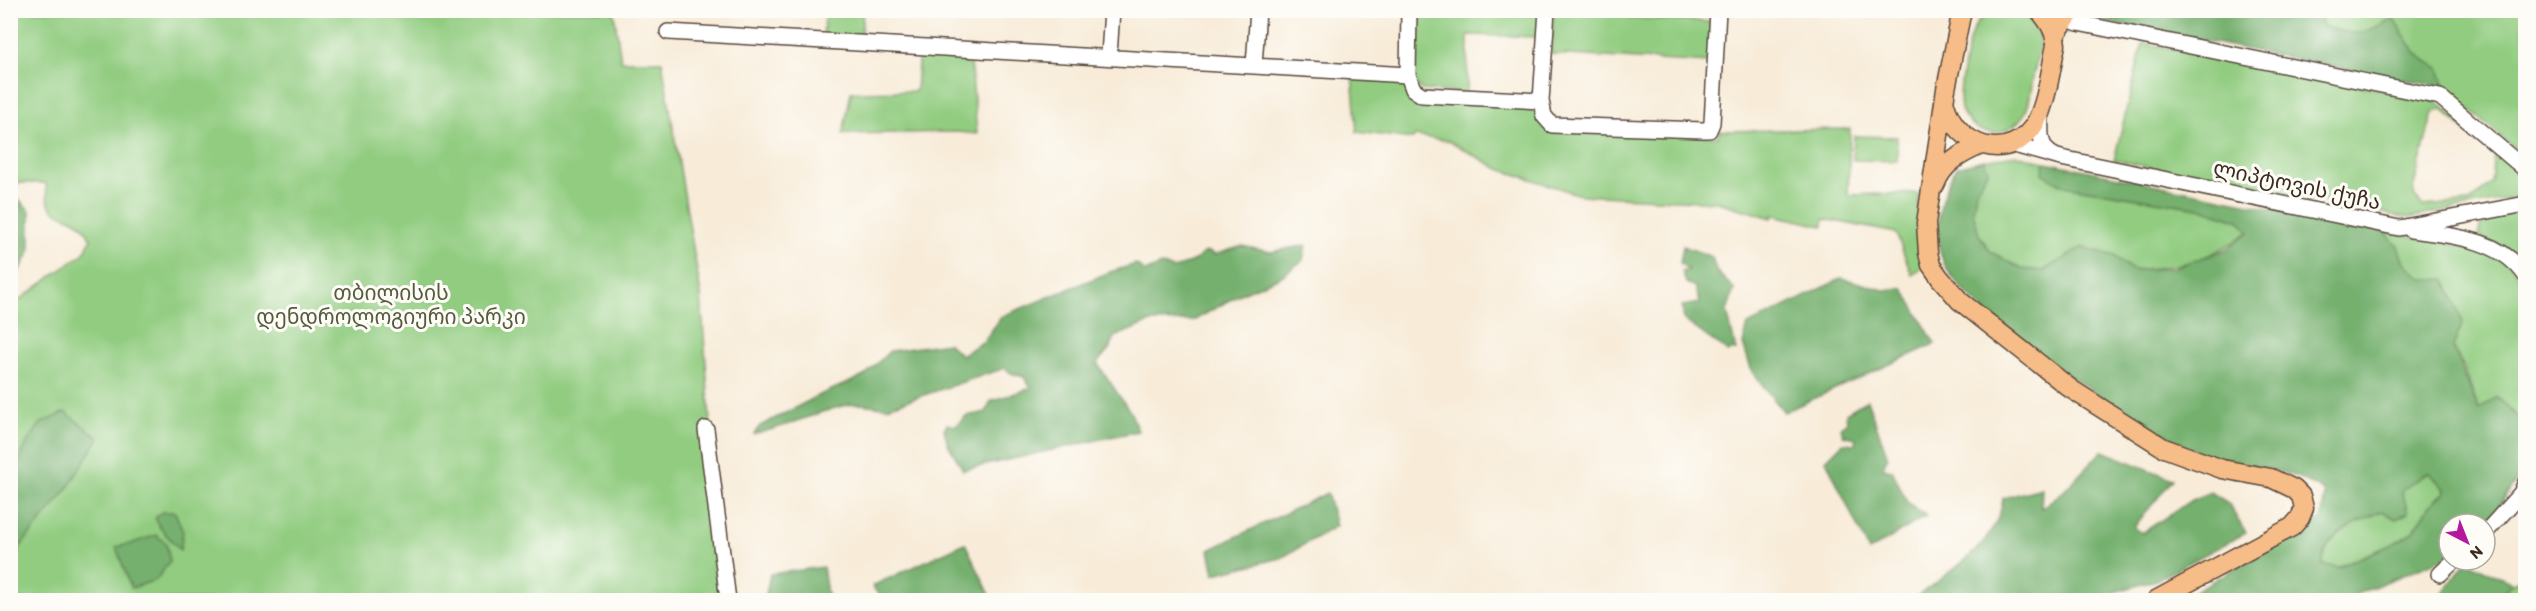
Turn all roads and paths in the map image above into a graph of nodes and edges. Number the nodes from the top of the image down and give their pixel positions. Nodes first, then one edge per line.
1 (1112, 10) edge
2 (1258, 10) edge
3 (1409, 10) edge
4 (1547, 10) edge
5 (1718, 10) edge
6 (2039, 10) edge
7 (2046, 10) edge
8 (1964, 15) edge
9 (2070, 15) edge
10 (668, 32) dead end
11 (2055, 34) junction
12 (1109, 56) junction
13 (1254, 65) junction
14 (1408, 75) junction
15 (1541, 101) junction
16 (1944, 102) junction
17 (2041, 110) junction
18 (2012, 144) junction
19 (1981, 145) junction
20 (2061, 158) junction
21 (2526, 170) edge
22 (1931, 198) junction
23 (2526, 204) edge
24 (2480, 213) junction
25 (2399, 228) junction
26 (2475, 240) junction
27 (2526, 276) edge
28 (706, 429) dead end
29 (2526, 482) edge
30 (2497, 520) edge
31 (728, 600) edge
32 (2156, 600) edge

1 - 12 street
2 - 13 street
3 - 14 street
4 - 15 street
5 - 15 street
6 - 11 main road
7 - 9 street
8 - 16 main road
9 - 11 main road
9 - 21 street
10 - 12 street
11 - 17 main road
12 - 13 street
13 - 14 street
14 - 15 street
16 - 19 main road
16 - 22 main road
17 - 18 main road
17 - 20 street
18 - 19 main road
18 - 20 street, ლიპტოვის ქუჩა
19 - 22 main road
20 - 25 street, ლიპტოვის ქუჩა
22 - 32 main road
23 - 24 street, ლიპტოვის ქუჩა
24 - 25 street, ლიპტოვის ქუჩა
24 - 26 street
25 - 26 street
26 - 27 street
28 - 31 street
29 - 30 street

